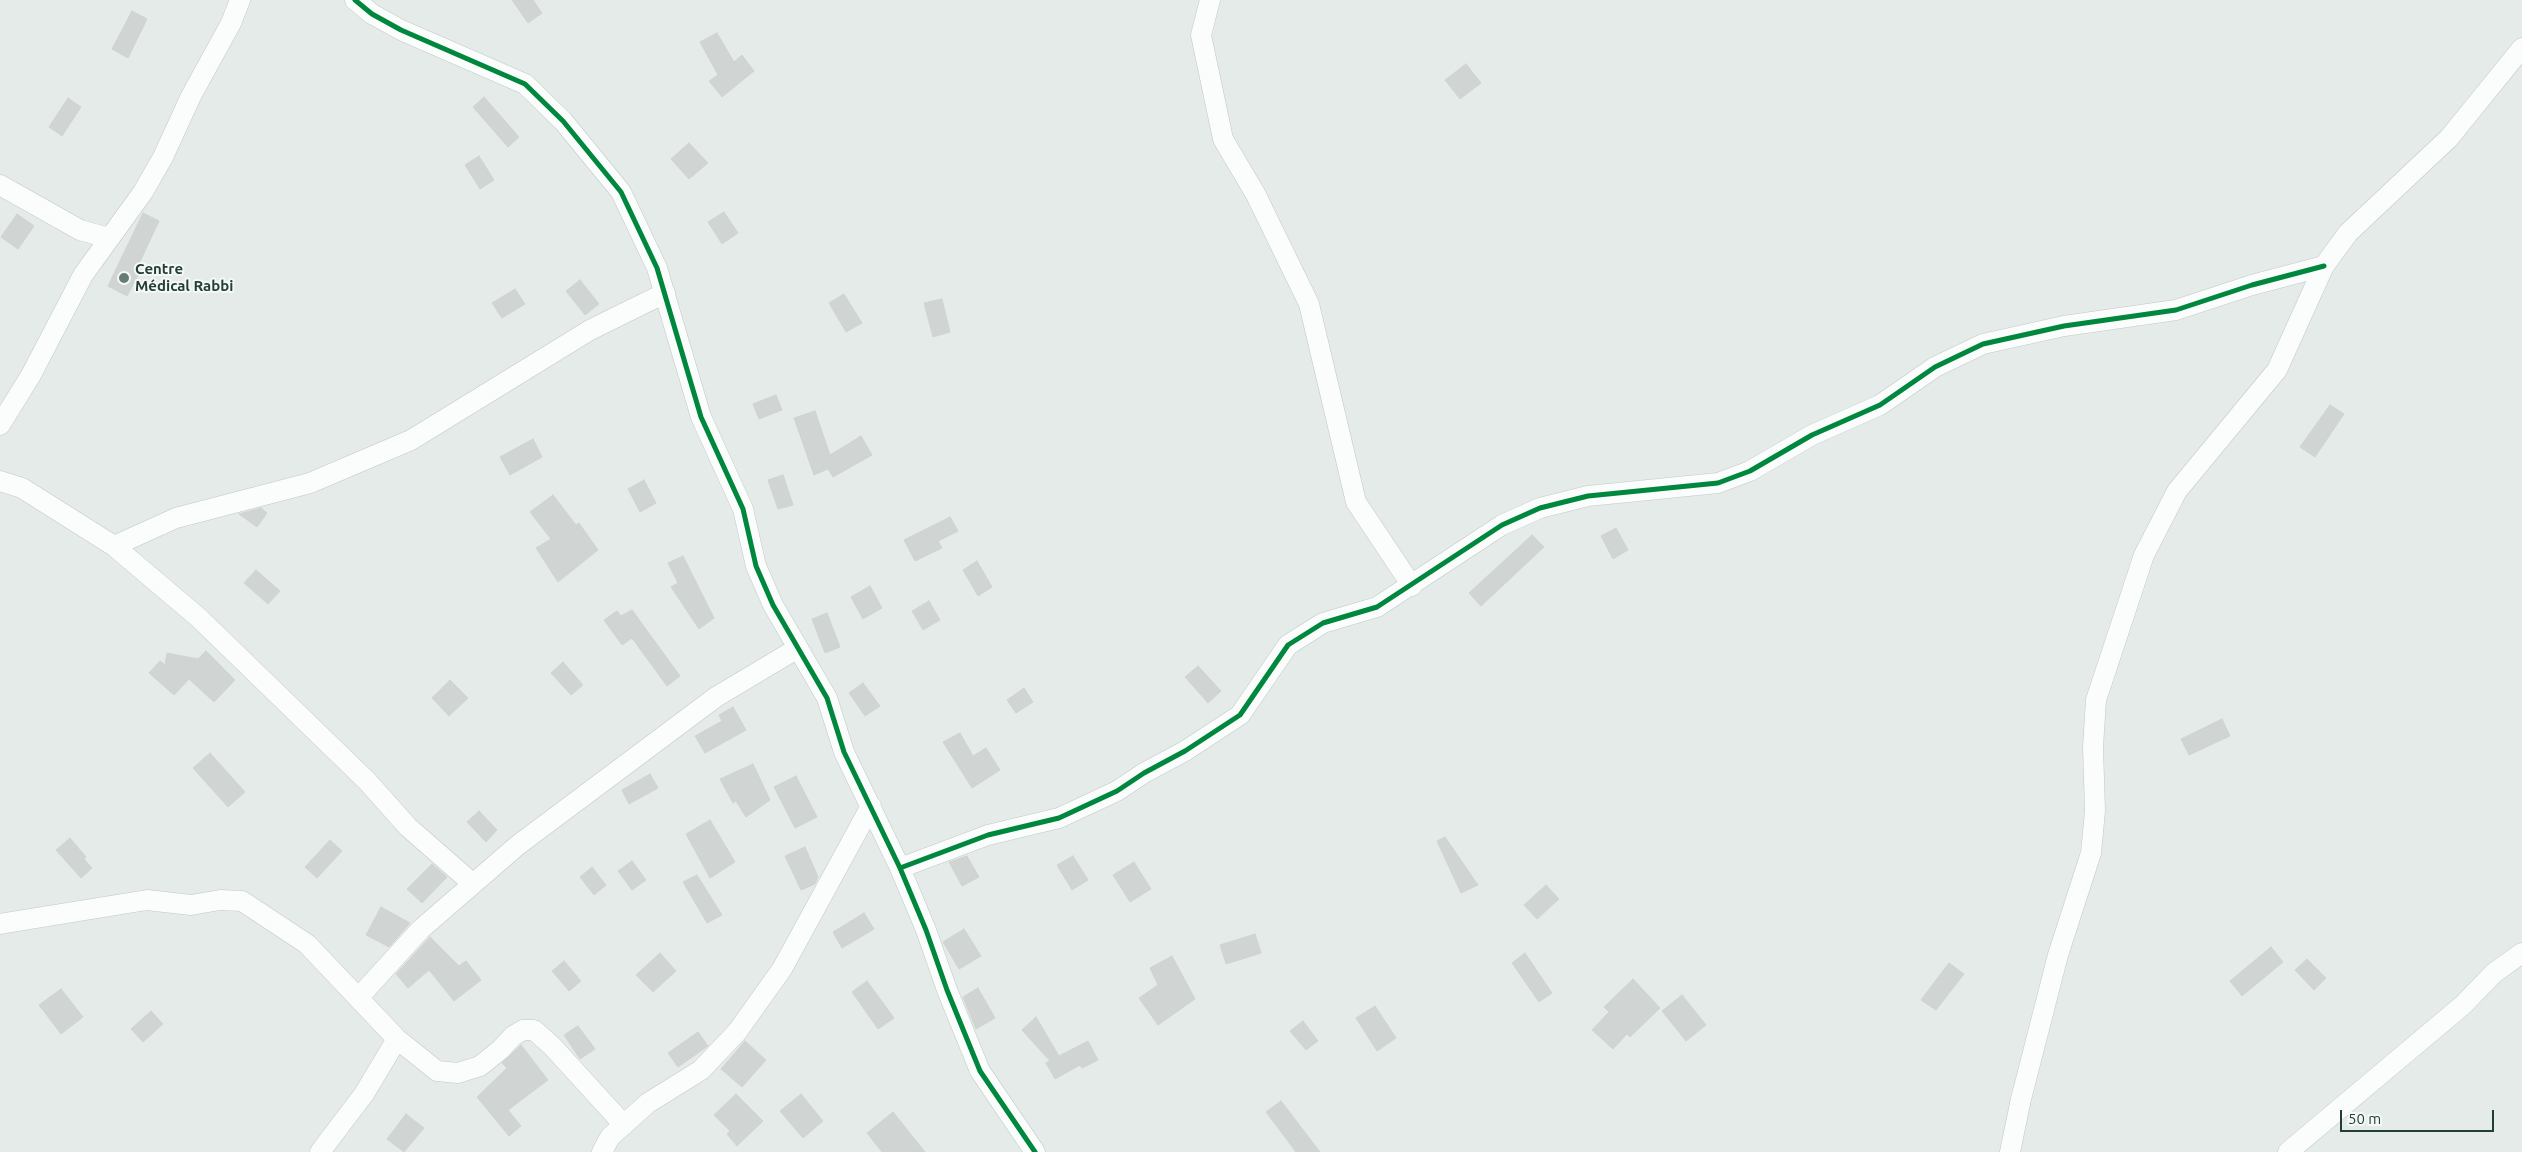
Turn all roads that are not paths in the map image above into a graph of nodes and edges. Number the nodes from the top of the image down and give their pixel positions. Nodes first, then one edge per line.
1 (240, 0) edge
2 (355, 0) edge
3 (1210, 0) edge
4 (2522, 48) edge
5 (0, 186) edge
6 (109, 238) junction
7 (2324, 266) junction
8 (666, 293) junction
9 (0, 425) edge
10 (0, 481) edge
11 (114, 546) junction
12 (1412, 586) junction
13 (798, 648) junction
14 (871, 806) junction
15 (900, 868) junction
16 (472, 883) junction
17 (0, 924) edge
18 (2522, 953) edge
19 (359, 997) junction
20 (397, 1039) junction
21 (624, 1125) junction
22 (320, 1152) edge
23 (602, 1152) edge
24 (1035, 1152) edge
25 (2010, 1152) edge
26 (2288, 1152) edge

1 - 6 street
2 - 8 street
3 - 12 street
4 - 7 street
5 - 6 street
6 - 9 street
7 - 12 street
7 - 25 street
8 - 11 street
8 - 13 street
10 - 11 street
11 - 16 street
12 - 15 street
13 - 14 street
13 - 16 street
14 - 15 street
14 - 21 street
15 - 24 street
16 - 19 street
17 - 19 street
18 - 26 street
19 - 20 street
20 - 21 street
20 - 22 street
21 - 23 street

